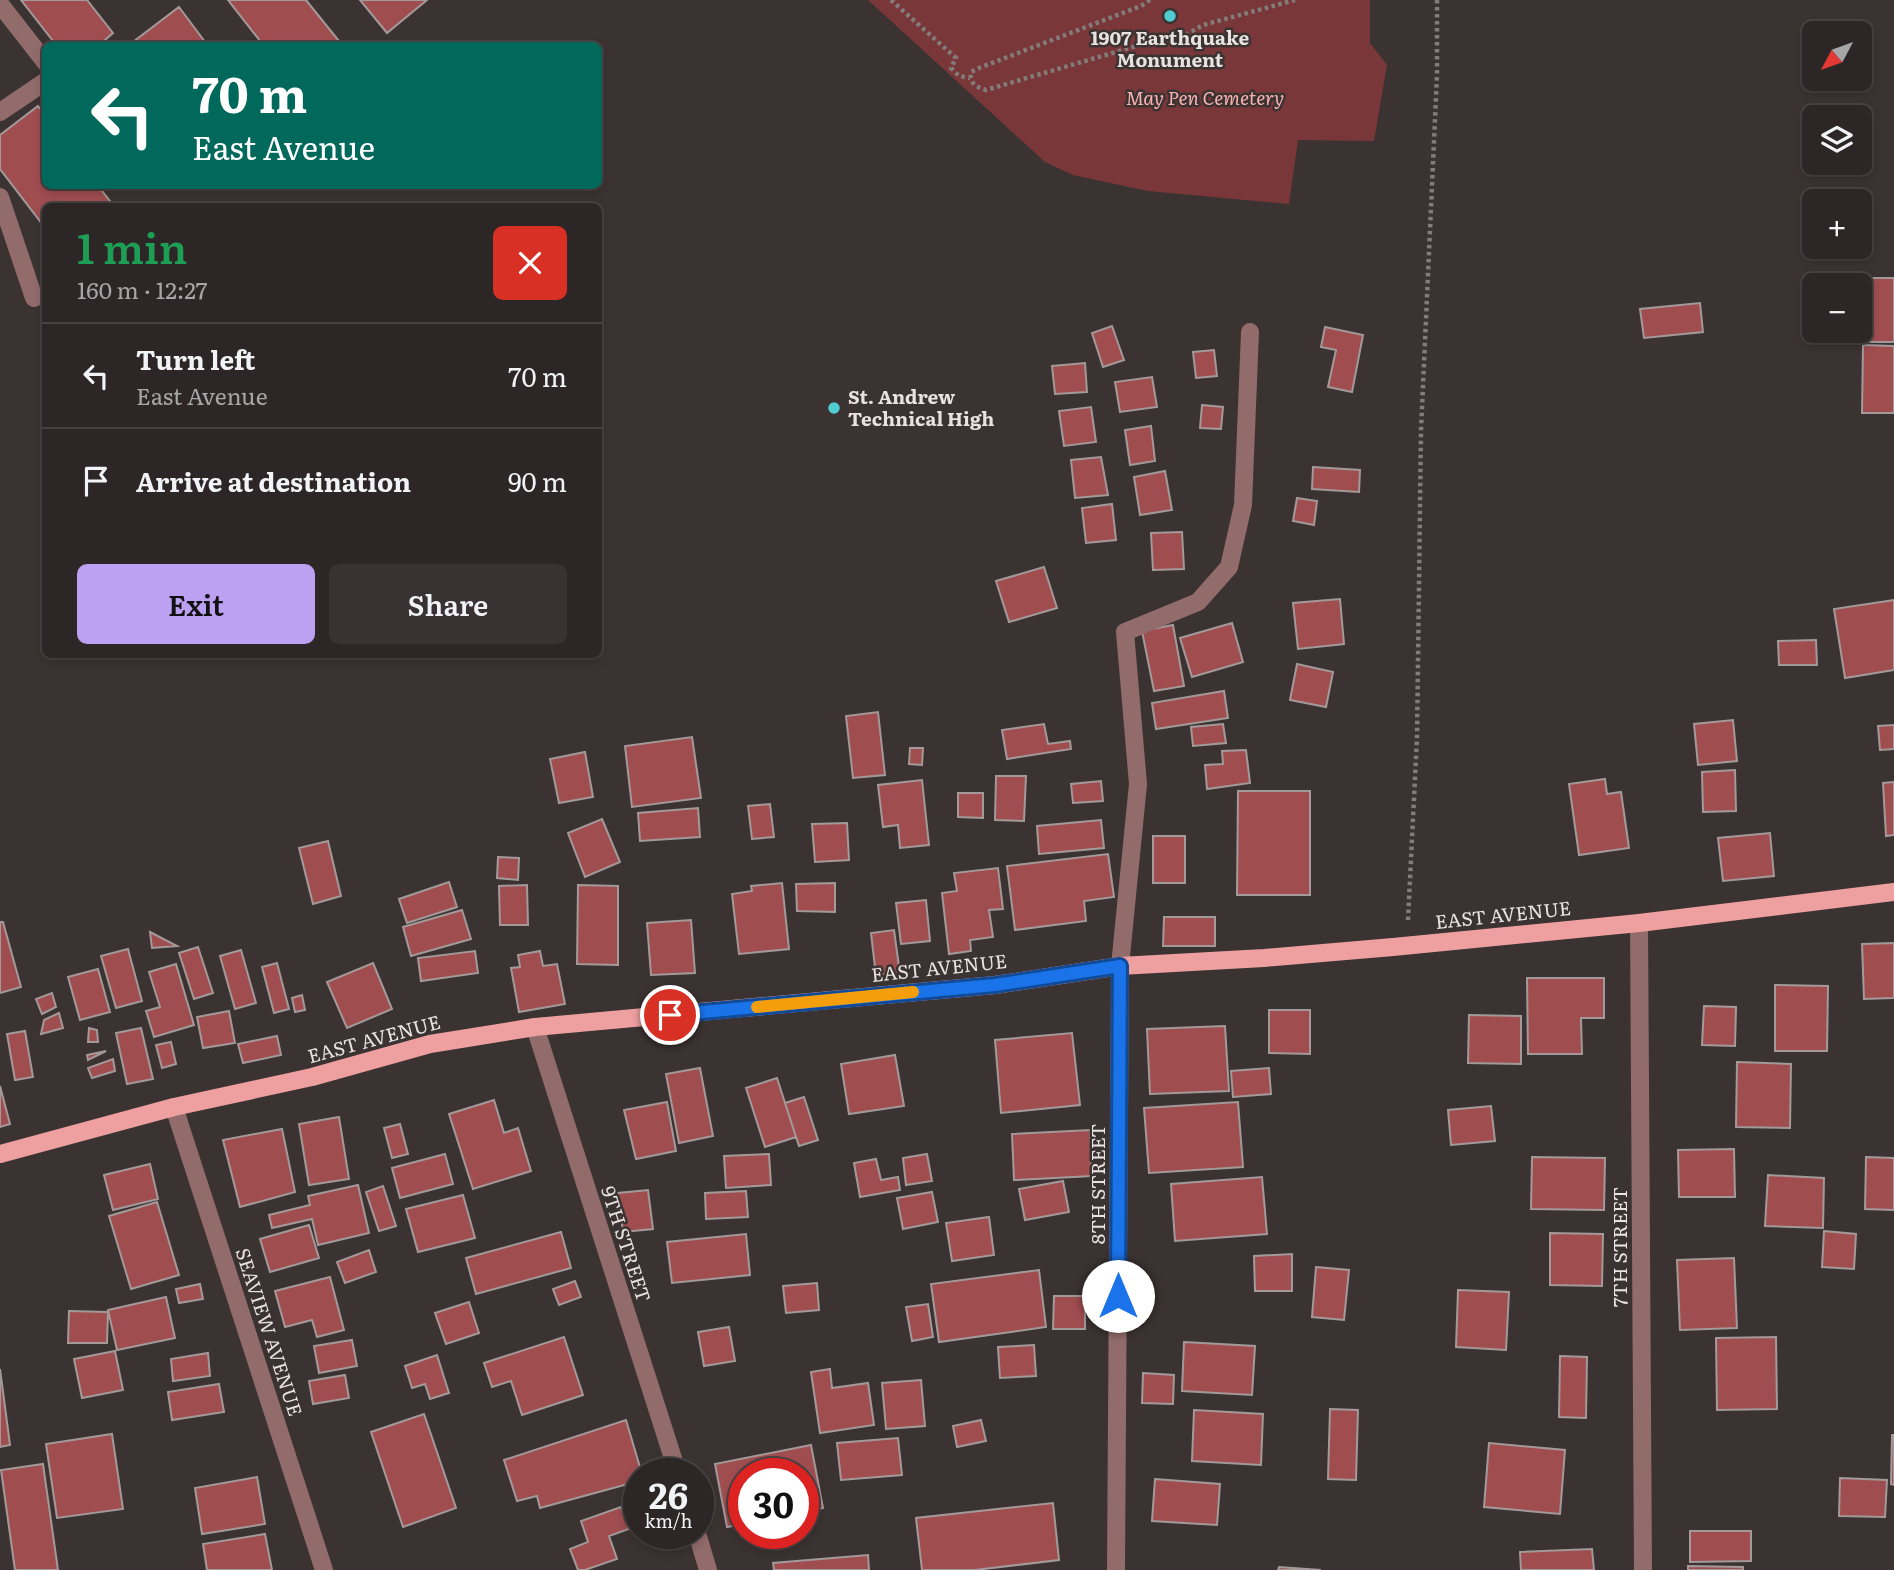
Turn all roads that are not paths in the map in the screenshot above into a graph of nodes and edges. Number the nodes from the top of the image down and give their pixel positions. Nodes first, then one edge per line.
1 (3, 12) edge
2 (42, 58) edge
3 (42, 83) edge
4 (0, 113) edge
5 (0, 197) edge
6 (34, 298) dead end
7 (1250, 332) dead end
8 (1894, 892) edge
9 (1639, 923) junction
10 (1120, 966) junction
11 (535, 1027) junction
12 (174, 1107) junction
13 (0, 1154) edge
14 (673, 1458) edge
15 (702, 1549) edge
16 (324, 1570) edge
17 (708, 1570) edge
18 (1116, 1570) edge
19 (1643, 1570) edge

1 - 2 street
3 - 4 street
5 - 6 street
7 - 10 street, 8TH STREET
8 - 9 main road, EAST AVENUE
9 - 10 main road, EAST AVENUE
9 - 19 street, 7TH STREET
10 - 11 main road, EAST AVENUE
10 - 18 street, 8TH STREET
11 - 12 main road, EAST AVENUE
11 - 14 street, 9TH STREET
12 - 13 main road, EAST AVENUE
12 - 16 street, SEAVIEW AVENUE
15 - 17 street

